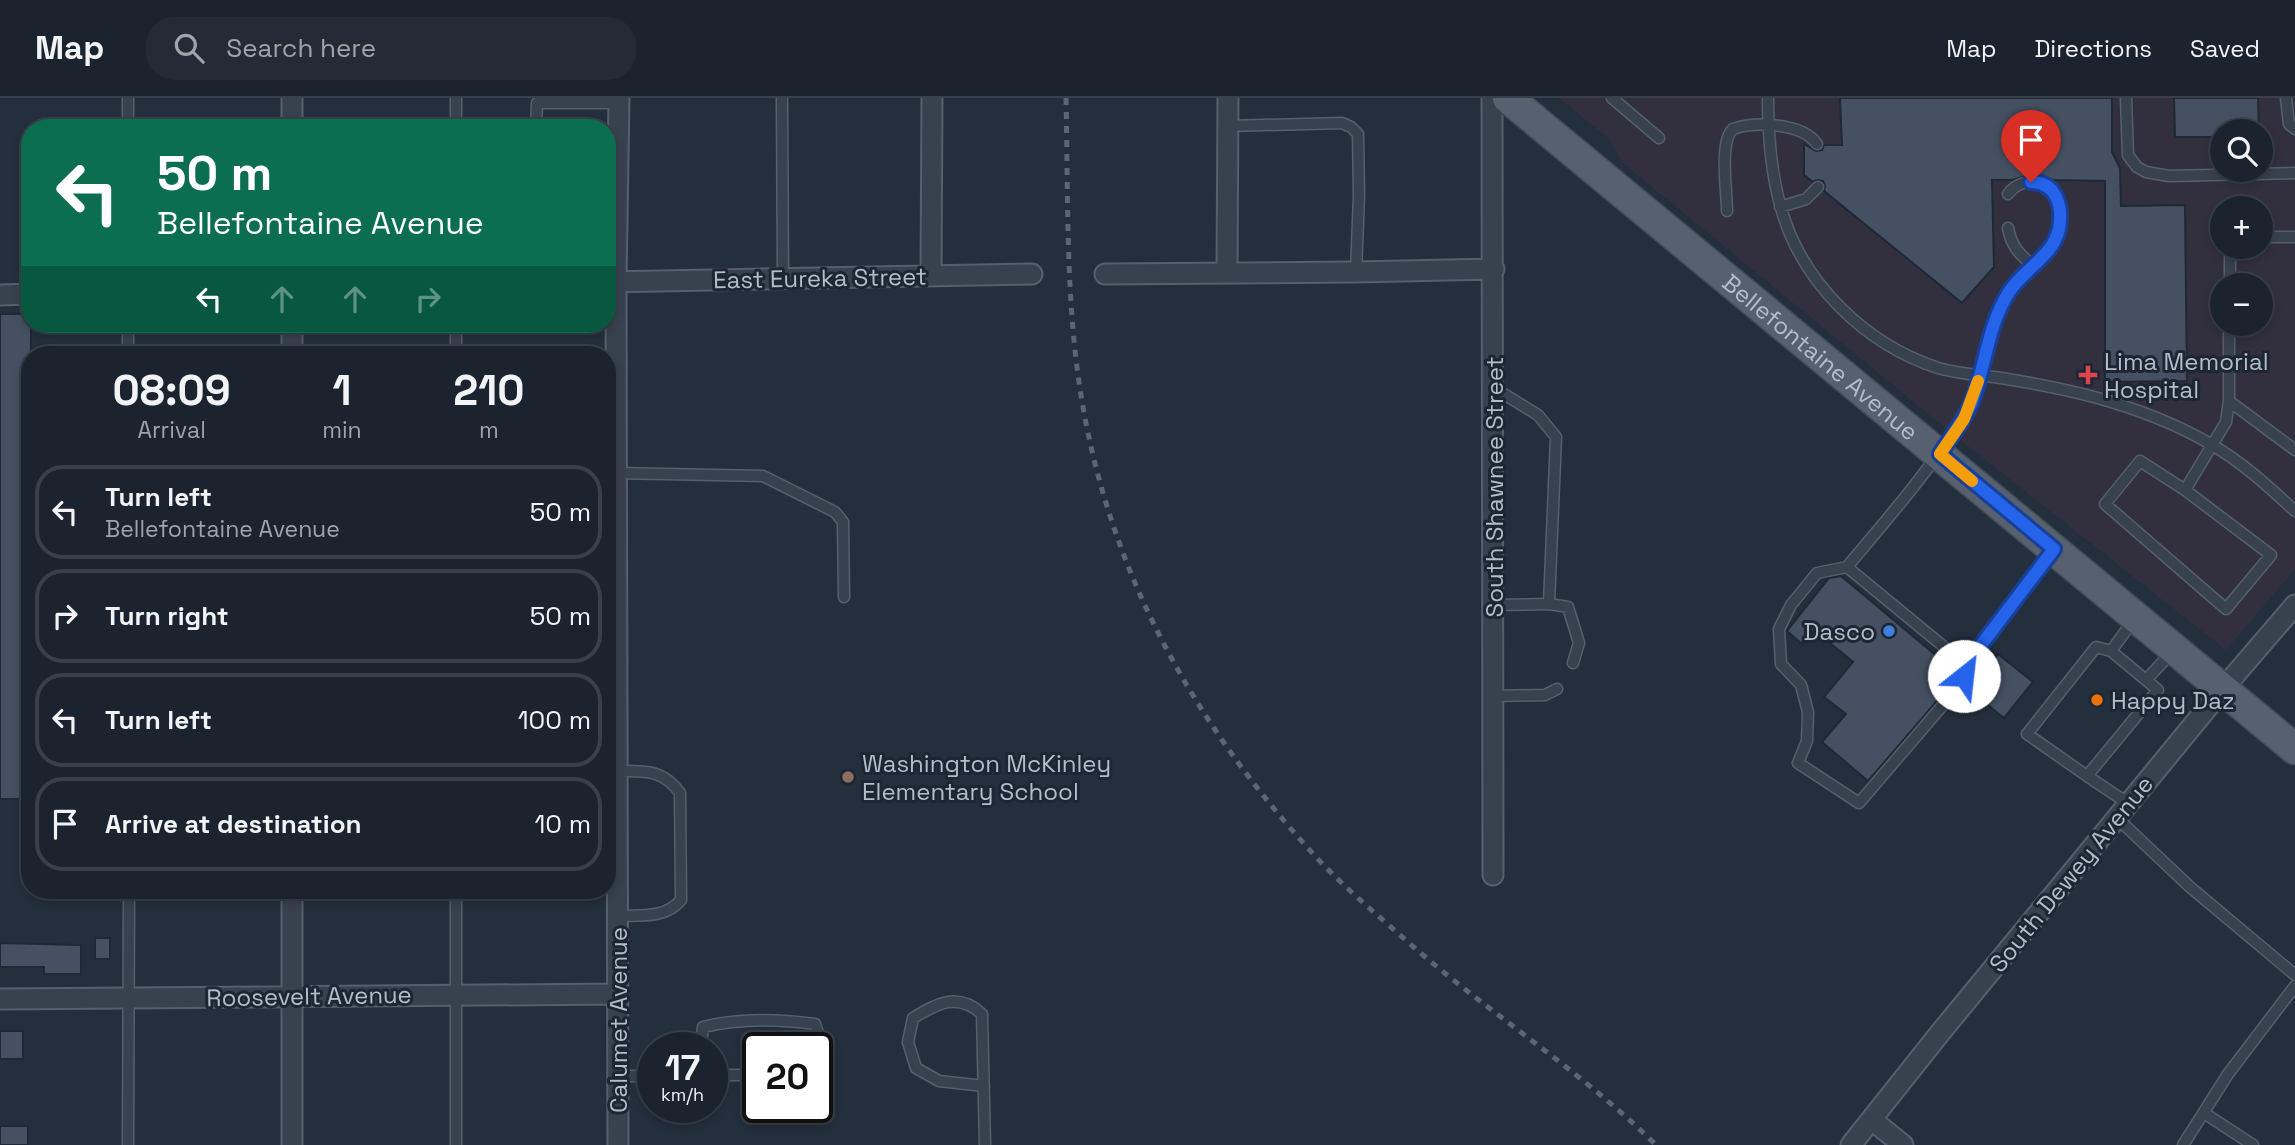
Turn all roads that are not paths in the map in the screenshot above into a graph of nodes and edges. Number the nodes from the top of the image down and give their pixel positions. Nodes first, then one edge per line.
1 (128, 98) edge
2 (292, 98) edge
3 (456, 98) edge
4 (782, 98) edge
5 (932, 98) edge
6 (1228, 98) edge
7 (1492, 98) edge
8 (1508, 98) edge
9 (1612, 98) edge
10 (1768, 98) edge
11 (2126, 98) edge
12 (2286, 98) edge
13 (619, 100) edge
14 (128, 119) edge
15 (292, 119) edge
16 (456, 119) edge
17 (536, 119) edge
18 (1228, 126) junction
19 (1769, 126) junction
20 (2295, 129) edge
21 (616, 132) edge
22 (1659, 138) dead end
23 (1818, 144) dead end
24 (2295, 173) edge
25 (1818, 187) dead end
26 (2008, 194) dead end
27 (1780, 207) junction
28 (1727, 211) dead end
29 (2008, 228) dead end
30 (2273, 237) edge
31 (2295, 237) edge
32 (2032, 265) junction
33 (1494, 269) junction
34 (1356, 272) junction
35 (1227, 273) junction
36 (1032, 274) dead end
37 (1105, 274) dead end
38 (931, 276) junction
39 (783, 279) junction
40 (616, 282) edge
41 (21, 294) edge
42 (0, 295) edge
43 (2230, 336) edge
44 (1980, 375) junction
45 (1494, 388) junction
46 (2229, 401) junction
47 (2212, 445) junction
48 (2295, 450) edge
49 (1940, 454) junction
50 (616, 473) joint
51 (2185, 489) junction
52 (2295, 511) edge
53 (2054, 549) junction
54 (1847, 567) junction
55 (844, 597) dead end
56 (1549, 604) junction
57 (1494, 605) junction
58 (2295, 605) edge
59 (2136, 617) junction
60 (2174, 650) junction
61 (2111, 651) junction
62 (1573, 663) dead end
63 (1966, 665) junction
64 (2146, 680) junction
65 (1557, 689) dead end
66 (2222, 690) junction
67 (1494, 696) junction
68 (2295, 749) edge
69 (617, 771) junction
70 (2087, 776) junction
71 (2123, 811) junction
72 (1493, 876) dead end
73 (128, 899) edge
74 (292, 899) edge
75 (456, 899) edge
76 (618, 916) junction
77 (2294, 973) edge
78 (2295, 986) edge
79 (618, 994) junction
80 (456, 995) junction
81 (292, 997) junction
82 (129, 998) junction
83 (0, 999) edge
84 (703, 1032) edge
85 (818, 1032) edge
86 (618, 1076) junction
87 (637, 1076) edge
88 (984, 1086) junction
89 (2204, 1113) junction
90 (1872, 1120) junction
91 (128, 1145) edge
92 (292, 1145) edge
93 (456, 1145) edge
94 (618, 1145) edge
95 (985, 1145) edge
96 (1851, 1145) edge
97 (1903, 1145) edge
98 (2183, 1145) edge
99 (2253, 1145) edge

1 - 14 lane
2 - 15 street
3 - 16 lane
4 - 39 lane
5 - 38 street
6 - 18 street
7 - 33 street, South Shawnee Street
8 - 49 main road, Bellefontaine Avenue
9 - 22 lane
10 - 19 lane
11 - 24 lane
12 - 20 lane
13 - 17 lane
13 - 21 street, Calumet Avenue
18 - 34 lane
18 - 35 street
19 - 23 lane
19 - 27 lane
19 - 28 lane
25 - 27 lane
26 - 32 lane
27 - 44 lane
29 - 32 lane
30 - 31 lane
32 - 44 lane
33 - 34 street
33 - 45 street, South Shawnee Street
34 - 35 street
35 - 37 street
36 - 38 street, East Eureka Street
38 - 39 street, East Eureka Street
39 - 40 street, East Eureka Street
41 - 42 street
43 - 46 lane
44 - 47 lane
44 - 49 lane
45 - 56 lane
45 - 57 street, South Shawnee Street
46 - 47 lane
46 - 48 lane
47 - 51 lane
47 - 52 lane
49 - 53 main road, Bellefontaine Avenue
49 - 54 lane
50 - 55 lane
50 - 69 street, Calumet Avenue
51 - 51 lane
53 - 59 main road, Bellefontaine Avenue
53 - 63 lane
54 - 63 lane
54 - 63 lane
56 - 57 lane
56 - 62 lane
57 - 67 street, South Shawnee Street
58 - 66 street, South Dewey Avenue
59 - 60 main road, Bellefontaine Avenue
59 - 61 lane
60 - 64 lane
60 - 66 main road, Bellefontaine Avenue
61 - 64 lane
61 - 70 lane
64 - 70 lane
65 - 67 lane
66 - 68 main road, Bellefontaine Avenue
66 - 71 street, South Dewey Avenue
67 - 72 street, South Shawnee Street
69 - 76 street, Calumet Avenue
69 - 76 lane
70 - 71 lane
71 - 77 lane
71 - 90 street, South Dewey Avenue
73 - 82 lane
74 - 81 street
75 - 80 lane
76 - 79 street, Calumet Avenue
78 - 89 lane
79 - 80 street, Roosevelt Avenue
79 - 86 street, Calumet Avenue
80 - 81 street, Roosevelt Avenue
80 - 93 lane
81 - 82 street, Roosevelt Avenue
81 - 92 street
82 - 83 street, Roosevelt Avenue
82 - 91 lane
84 - 85 lane
86 - 87 lane
86 - 94 street, Calumet Avenue
88 - 88 lane
88 - 95 lane
89 - 98 lane
89 - 99 lane
90 - 96 street, South Dewey Avenue
90 - 97 street

